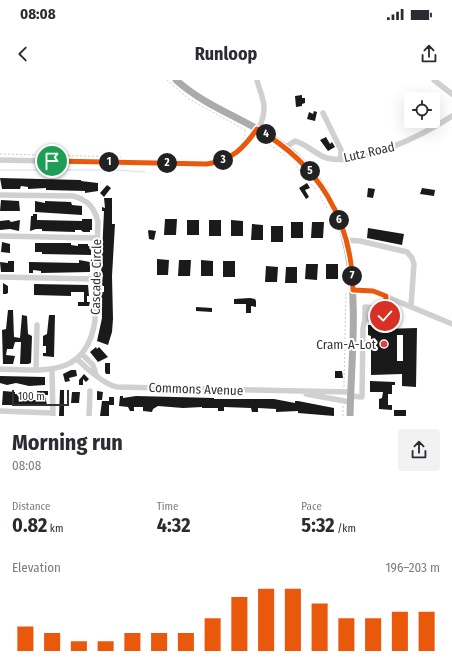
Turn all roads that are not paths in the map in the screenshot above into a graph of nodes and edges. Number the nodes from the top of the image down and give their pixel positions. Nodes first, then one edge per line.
1 (176, 80) edge
2 (257, 80) edge
3 (434, 80) edge
4 (452, 94) edge
5 (323, 113) dead end
6 (452, 116) edge
7 (257, 129) junction
8 (286, 147) junction
9 (341, 159) junction
10 (0, 160) edge
11 (0, 195) edge
12 (0, 236) edge
13 (97, 238) junction
14 (346, 240) junction
15 (0, 277) edge
16 (95, 279) junction
17 (353, 290) junction
18 (386, 296) junction
19 (411, 306) junction
20 (385, 309) junction
21 (385, 316) junction
22 (365, 319) junction
23 (452, 324) edge
24 (38, 325) dead end
25 (352, 333) junction
26 (363, 333) junction
27 (82, 354) junction
28 (77, 359) junction
29 (0, 369) edge
30 (36, 370) junction
31 (52, 370) junction
32 (96, 374) junction
33 (90, 391) dead end
34 (300, 392) junction
35 (348, 397) junction
36 (0, 411) edge
37 (53, 414) edge
38 (89, 416) edge
39 (350, 416) edge

1 - 7 main road
2 - 7 street
3 - 4 street
5 - 9 street
6 - 9 street, Lutz Road
7 - 8 main road
7 - 10 street
8 - 9 street, Lutz Road
8 - 14 main road
11 - 13 street, Cascade Circle
12 - 13 street
13 - 16 street, Cascade Circle
14 - 17 main road
14 - 19 street
15 - 16 street
16 - 27 street, Cascade Circle
17 - 18 street
17 - 25 main road
18 - 19 street
18 - 20 street
19 - 23 street
20 - 21 street
20 - 21 street
20 - 22 street
21 - 22 street
22 - 26 street
24 - 30 street
25 - 26 street
25 - 35 main road
26 - 35 street
27 - 28 street, Cascade Circle
27 - 32 street, Commons Avenue
28 - 31 street, Cascade Circle
28 - 32 street, Commons Avenue
29 - 30 street, Cascade Circle
30 - 31 street, Cascade Circle
31 - 37 street
32 - 34 street, Commons Avenue
33 - 38 street
34 - 35 street, Commons Avenue
34 - 35 street, Commons Avenue
35 - 39 main road
36 - 37 street

